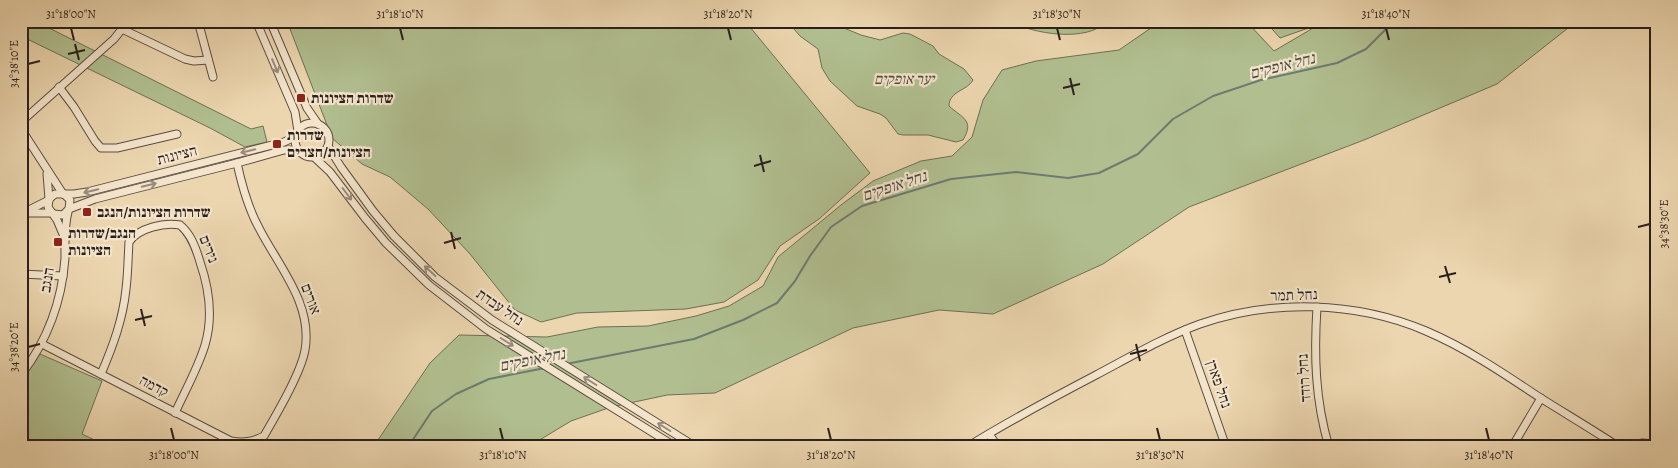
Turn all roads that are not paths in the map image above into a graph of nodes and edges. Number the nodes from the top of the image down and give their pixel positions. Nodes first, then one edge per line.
1 (198, 21) edge
2 (256, 21) edge
3 (270, 21) edge
4 (123, 25) edge
5 (208, 60) junction
6 (213, 77) dead end
7 (59, 88) junction
8 (21, 122) edge
9 (318, 124) junction
10 (21, 129) edge
11 (177, 134) dead end
12 (296, 134) junction
13 (328, 146) junction
14 (297, 150) junction
15 (315, 158) junction
16 (237, 163) junction
17 (45, 167) junction
18 (64, 194) junction
19 (49, 200) junction
20 (69, 210) junction
21 (22, 214) edge
22 (53, 214) junction
23 (65, 239) junction
24 (21, 274) edge
25 (63, 276) junction
26 (1317, 307) junction
27 (1185, 330) junction
28 (42, 344) junction
29 (101, 374) junction
30 (21, 375) edge
31 (1541, 398) junction
32 (176, 413) junction
33 (989, 434) junction
34 (255, 441) joint
35 (1657, 444) edge
36 (676, 447) edge
37 (696, 447) edge
38 (967, 447) edge
39 (998, 447) edge
40 (1226, 447) edge
41 (1328, 447) edge
42 (1512, 447) edge
43 (1619, 447) edge
44 (1635, 447) edge

1 - 5 street
2 -> 12 street
3 - 9 street
4 - 5 street
4 - 7 street
5 - 6 street
7 - 8 street
7 - 11 street
9 - 12 street
9 - 13 street
10 - 17 street
12 - 14 street
12 -> 18 street, הציונות
13 - 15 street
37 -> 13 street, נחל עבדת
14 - 15 street
14 - 16 street, הציונות
15 -> 36 street, נחל עבדת
20 -> 16 street, הציונות
16 - 34 street, אורים
17 - 18 street
17 - 19 street
18 - 19 street
18 - 20 street
19 - 21 street
19 - 22 street
20 - 22 street
20 - 23 street, הנגב
21 - 22 street
22 - 23 street, הנגב
23 - 25 street, הנגב
24 - 25 street
25 - 28 street, הנגב
26 - 27 street, נחל תמר
26 - 31 street, נחל תמר
26 - 41 street, נחל רודד
27 - 33 street, נחל תמר
27 - 40 street, נחל פארן
28 - 29 street, קדמה
28 - 30 street, הנגב
29 - 32 street, קדמה
29 - 32 street, נירים
31 - 42 street
31 - 43 street, נחל תמר
32 - 34 street, קדמה
33 - 38 street, נחל תמר
33 - 39 street
35 - 44 street

